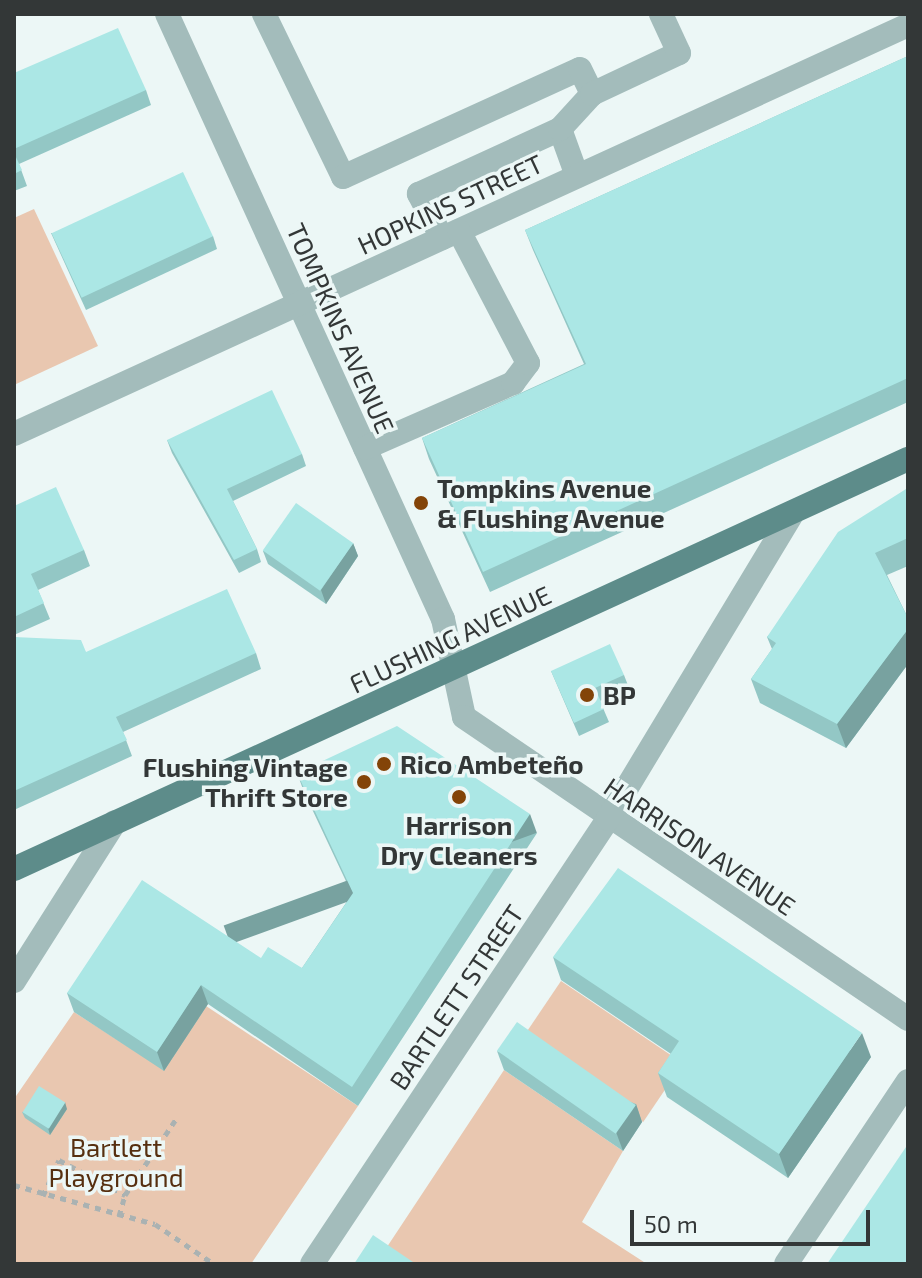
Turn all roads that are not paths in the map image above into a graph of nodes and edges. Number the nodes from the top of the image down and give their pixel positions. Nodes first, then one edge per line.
1 (167, 14) edge
2 (264, 14) edge
3 (661, 14) edge
4 (908, 25) edge
5 (592, 94) junction
6 (560, 129) junction
7 (577, 176) junction
8 (450, 234) junction
9 (299, 304) junction
10 (14, 434) edge
11 (365, 448) junction
12 (908, 459) edge
13 (793, 512) junction
14 (453, 670) junction
15 (608, 819) junction
16 (115, 822) junction
17 (14, 869) edge
18 (14, 981) edge
19 (908, 1019) edge
20 (908, 1081) edge
21 (312, 1264) edge
22 (786, 1264) edge

1 - 9 street, TOMPKINS AVENUE
2 - 5 street
3 - 5 street
4 - 7 street, HOPKINS STREET
5 - 6 street
6 - 7 street
6 - 8 street
7 - 8 street, HOPKINS STREET
8 - 9 street, HOPKINS STREET
8 - 11 street
9 - 10 street, HOPKINS STREET
9 - 11 street, TOMPKINS AVENUE
11 - 14 street, TOMPKINS AVENUE
12 - 13 main road, FLUSHING AVENUE
13 - 14 main road, FLUSHING AVENUE
13 - 15 street, BARTLETT STREET
14 - 15 street, HARRISON AVENUE
14 - 16 main road, FLUSHING AVENUE
15 - 19 street, HARRISON AVENUE
15 - 21 street, BARTLETT STREET
16 - 17 main road, FLUSHING AVENUE
16 - 18 street
20 - 22 street

